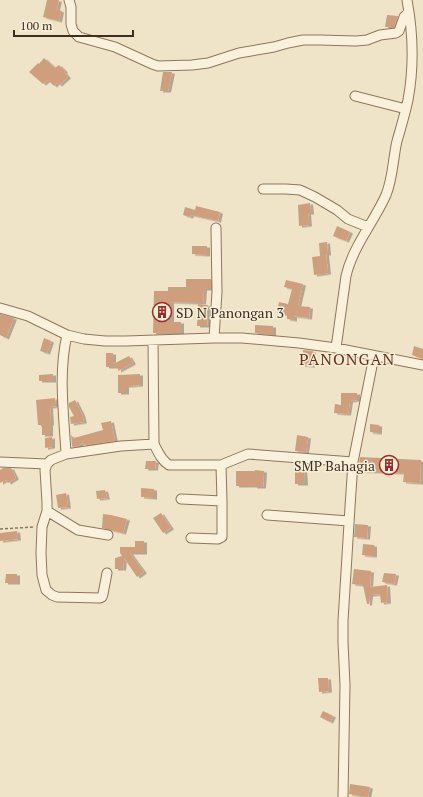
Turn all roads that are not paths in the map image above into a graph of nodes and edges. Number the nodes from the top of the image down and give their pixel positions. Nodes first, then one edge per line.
1 (69, 0) edge
2 (407, 0) edge
3 (409, 12) junction
4 (355, 96) dead end
5 (406, 109) junction
6 (263, 189) dead end
7 (368, 227) junction
8 (216, 228) dead end
9 (0, 308) edge
10 (67, 335) junction
11 (214, 338) junction
12 (152, 341) junction
13 (336, 348) junction
14 (374, 356) junction
15 (423, 365) edge
16 (154, 444) junction
17 (66, 454) junction
18 (0, 462) edge
19 (354, 462) junction
20 (47, 464) junction
21 (221, 465) junction
22 (181, 499) dead end
23 (222, 501) junction
24 (47, 511) junction
25 (267, 516) dead end
26 (349, 521) junction
27 (108, 535) dead end
28 (191, 538) dead end
29 (107, 573) dead end
30 (343, 797) edge

1 - 3 street
2 - 3 street
3 - 5 street
4 - 5 street
5 - 7 street
6 - 7 street
7 - 13 street
8 - 11 street
9 - 10 street
10 - 12 street
10 - 17 street
11 - 12 street
11 - 13 street
12 - 16 street
13 - 14 street
14 - 15 street
14 - 19 street
16 - 17 street
16 - 21 street
17 - 20 street
18 - 20 street
19 - 21 street
19 - 26 street
20 - 24 street
21 - 23 street
22 - 23 street
23 - 28 street
24 - 27 street
24 - 29 street
25 - 26 street
26 - 30 street

